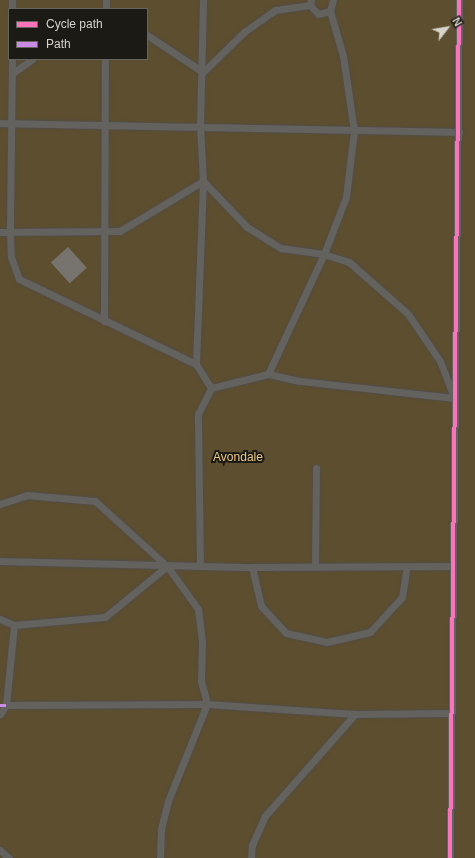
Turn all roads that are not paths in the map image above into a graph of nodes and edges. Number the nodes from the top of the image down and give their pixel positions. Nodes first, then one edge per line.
1 (203, 0) edge
2 (333, 0) edge
3 (459, 0) edge
4 (310, 2) edge
5 (330, 11) junction
6 (148, 36) edge
7 (12, 60) edge
8 (31, 60) edge
9 (105, 60) edge
10 (203, 72) junction
11 (13, 73) junction
12 (0, 123) edge
13 (12, 123) junction
14 (105, 125) junction
15 (200, 125) junction
16 (354, 131) junction
17 (458, 132) junction
18 (203, 181) junction
19 (0, 232) edge
20 (10, 232) junction
21 (102, 232) junction
22 (324, 254) junction
23 (104, 321) junction
24 (196, 364) junction
25 (268, 374) junction
26 (211, 388) junction
27 (454, 398) junction
28 (316, 468) dead end
29 (0, 504) edge
30 (0, 561) edge
31 (316, 565) junction
32 (167, 566) junction
33 (200, 566) junction
34 (453, 566) junction
35 (252, 567) junction
36 (407, 567) junction
37 (0, 619) edge
38 (14, 625) junction
39 (207, 704) junction
40 (6, 705) junction
41 (451, 713) junction
42 (0, 714) edge
43 (355, 714) junction
44 (0, 850) edge
45 (9, 858) edge
46 (160, 858) edge
47 (251, 858) edge
48 (450, 858) edge

1 - 10 lane
2 - 5 lane
3 - 17 lane
4 - 5 lane
4 - 10 lane
5 - 16 lane
6 - 10 lane
7 - 11 lane
8 - 11 lane
9 - 14 lane
10 - 15 lane
11 - 13 lane
12 - 13 lane
13 - 14 lane
13 - 20 lane
14 - 15 lane
14 - 21 lane
15 - 16 lane
15 - 18 lane
16 - 17 lane
16 - 22 lane
17 - 27 lane
18 - 21 lane
18 - 22 lane
18 - 24 lane
19 - 20 lane
20 - 21 lane
20 - 23 lane
21 - 23 lane
22 - 25 lane
22 - 27 lane
23 - 24 lane
24 - 26 lane
25 - 26 lane
25 - 27 lane
26 - 33 lane
27 - 34 lane
28 - 31 lane
29 - 32 lane
30 - 32 lane
31 - 35 lane
31 - 36 lane
32 - 33 lane
32 - 38 lane
32 - 39 lane
33 - 35 lane
34 - 36 lane
34 - 41 lane
35 - 36 lane
37 - 38 lane
38 - 40 lane
39 - 40 lane
39 - 43 lane
39 - 46 lane
40 - 42 lane
41 - 43 lane
41 - 48 lane
43 - 47 lane
44 - 45 lane

